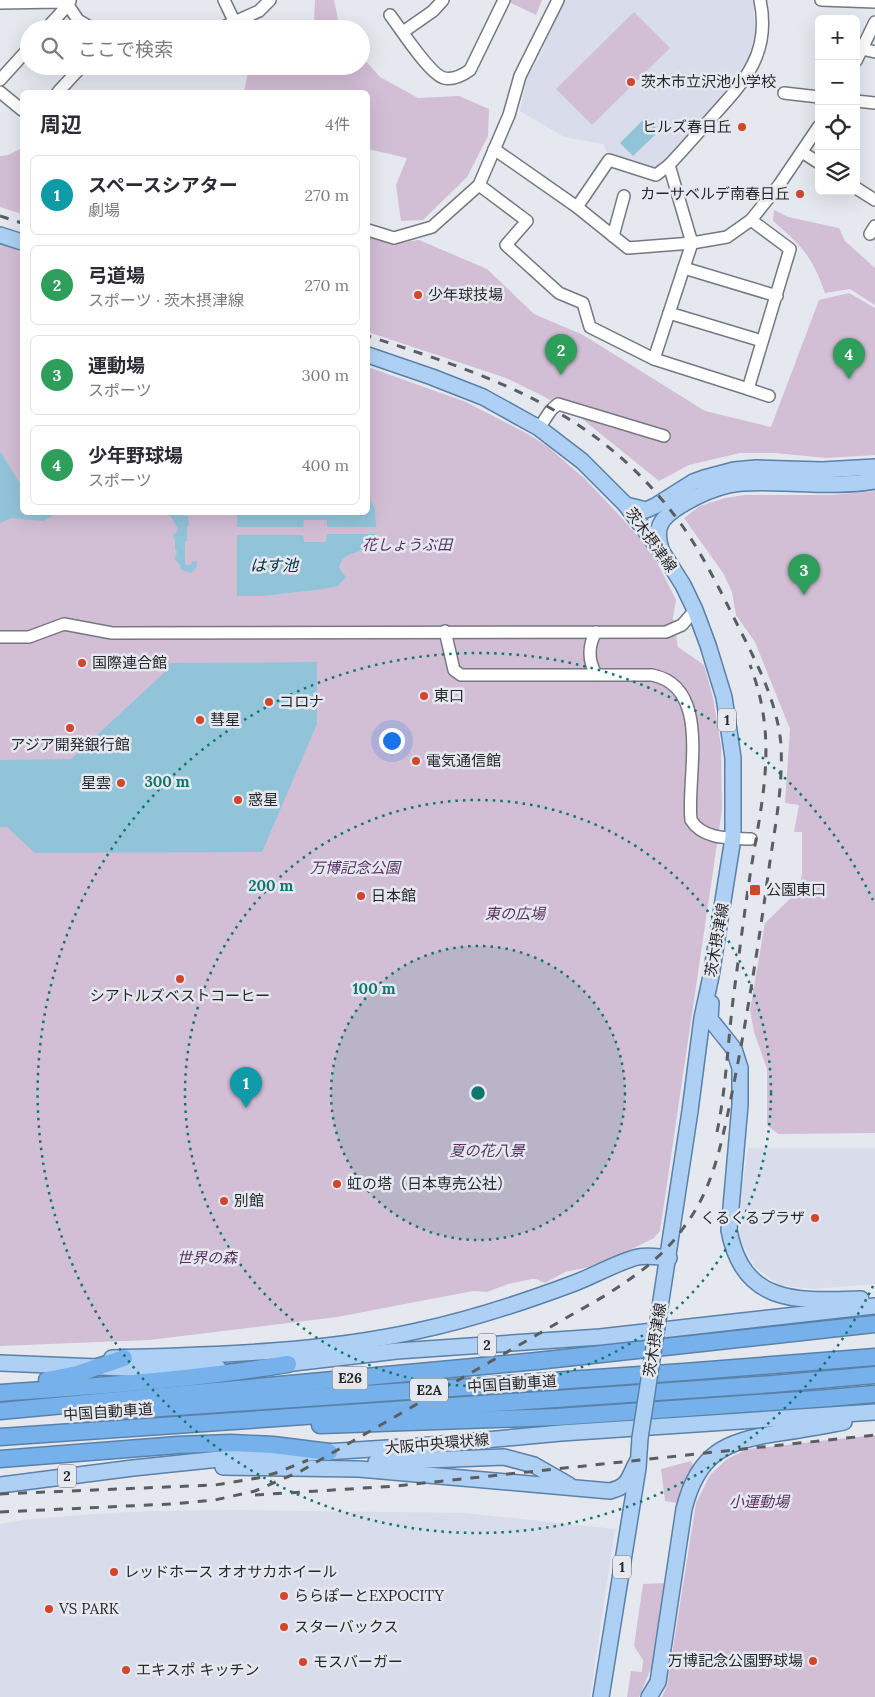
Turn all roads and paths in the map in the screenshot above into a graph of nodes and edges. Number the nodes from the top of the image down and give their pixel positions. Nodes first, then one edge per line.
1 (224, 0) edge
2 (270, 0) edge
3 (443, 0) edge
4 (504, 0) edge
5 (558, 0) edge
6 (760, 0) edge
7 (821, 0) edge
8 (875, 2) edge
9 (0, 3) edge
10 (69, 3) edge
11 (390, 15) dead end
12 (54, 20) edge
13 (78, 20) edge
14 (234, 20) edge
15 (241, 20) edge
16 (875, 22) edge
17 (403, 32) junction
18 (862, 49) junction
19 (875, 52) edge
20 (20, 58) edge
21 (856, 60) edge
22 (74, 75) edge
23 (0, 80) edge
24 (61, 90) edge
25 (0, 92) edge
26 (784, 93) dead end
27 (815, 96) edge
28 (860, 101) edge
29 (875, 103) edge
30 (20, 108) edge
31 (815, 132) edge
32 (494, 148) junction
33 (802, 152) junction
34 (815, 160) edge
35 (669, 165) junction
36 (479, 185) junction
37 (860, 191) edge
38 (624, 196) dead end
39 (875, 200) edge
40 (577, 207) junction
41 (751, 220) junction
42 (370, 231) edge
43 (0, 235) edge
44 (613, 236) junction
45 (20, 241) edge
46 (692, 244) junction
47 (684, 268) junction
48 (777, 296) junction
49 (669, 313) junction
50 (762, 341) junction
51 (370, 356) edge
52 (654, 359) junction
53 (748, 389) junction
54 (769, 396) dead end
55 (539, 428) junction
56 (664, 436) dead end
57 (875, 467) edge
58 (875, 482) edge
59 (626, 505) junction
60 (661, 550) junction
61 (695, 610) junction
62 (445, 631) junction
63 (596, 632) junction
64 (0, 637) edge
65 (596, 674) junction
66 (733, 838) junction
67 (751, 839) dead end
68 (711, 976) junction
69 (669, 1258) junction
70 (875, 1298) edge
71 (875, 1306) edge
72 (875, 1324) edge
73 (124, 1358) junction
74 (867, 1358) edge
75 (0, 1363) edge
76 (288, 1364) junction
77 (97, 1368) junction
78 (867, 1376) edge
79 (0, 1383) edge
80 (0, 1392) edge
81 (875, 1394) edge
82 (0, 1411) edge
83 (875, 1412) edge
84 (875, 1416) edge
85 (0, 1420) edge
86 (8, 1437) edge
87 (329, 1452) junction
88 (0, 1459) edge
89 (637, 1462) junction
90 (133, 1468) junction
91 (0, 1485) edge
92 (583, 1490) junction
93 (601, 1697) edge
94 (650, 1697) edge

1 - 14 street
2 - 15 street
3 - 17 street
4 - 17 street
5 - 32 street
6 - 35 street
7 - 8 street
9 - 10 street
10 - 12 street
10 - 13 street
11 - 17 street
16 - 18 street
18 - 19 street
18 - 21 street
20 - 23 street
22 - 24 street
25 - 30 street
26 - 27 street
28 - 29 street
31 - 33 street
32 - 36 street
32 - 40 street
33 - 34 street
33 - 41 street
35 - 40 street
35 - 46 street
36 - 42 street
36 - 52 street
37 - 39 street
38 - 44 street
40 - 44 street
41 - 46 street
41 - 48 street
43 - 45 main road
44 - 46 street
46 - 47 street
47 - 48 street
47 - 49 street
48 - 50 street
49 - 50 street
49 - 52 street
50 - 53 street
51 - 55 main road, 茨木摂津線 / 1
52 - 53 street
53 - 54 street
55 - 56 street
55 - 59 main road, 茨木摂津線 / 1
57 - 59 main road
58 - 60 main road
59 - 60 main road, 茨木摂津線 / 1
60 - 61 main road, 茨木摂津線 / 1
61 - 63 street
61 - 66 main road, 茨木摂津線 / 1
62 - 63 street
62 - 64 street
62 - 65 street
63 - 65 street
65 - 66 street
66 - 67 street
66 - 68 main road, 茨木摂津線 / 1
68 - 69 main road, 茨木摂津線 / 1
68 - 70 main road
69 - 73 main road
69 - 89 main road, 茨木摂津線 / 1, bridge
71 - 76 main road, 2
72 - 82 highway, E26
73 - 75 main road
73 - 77 highway
74 - 85 highway, 中国自動車道 / E2A
75 - 77 main road, 2
76 - 77 main road, 2
76 - 80 highway
77 - 79 highway
78 - 86 highway, 中国自動車道 / E2A
81 - 86 highway, E2A
83 - 87 main road, 大阪中央環状線 / 2
84 - 94 main road
87 - 88 highway
87 - 90 main road, 大阪中央環状線 / 2
87 - 92 main road
89 - 92 main road
89 - 93 main road, 茨木摂津線 / 1
90 - 91 main road, 大阪中央環状線 / 2
90 - 92 main road

